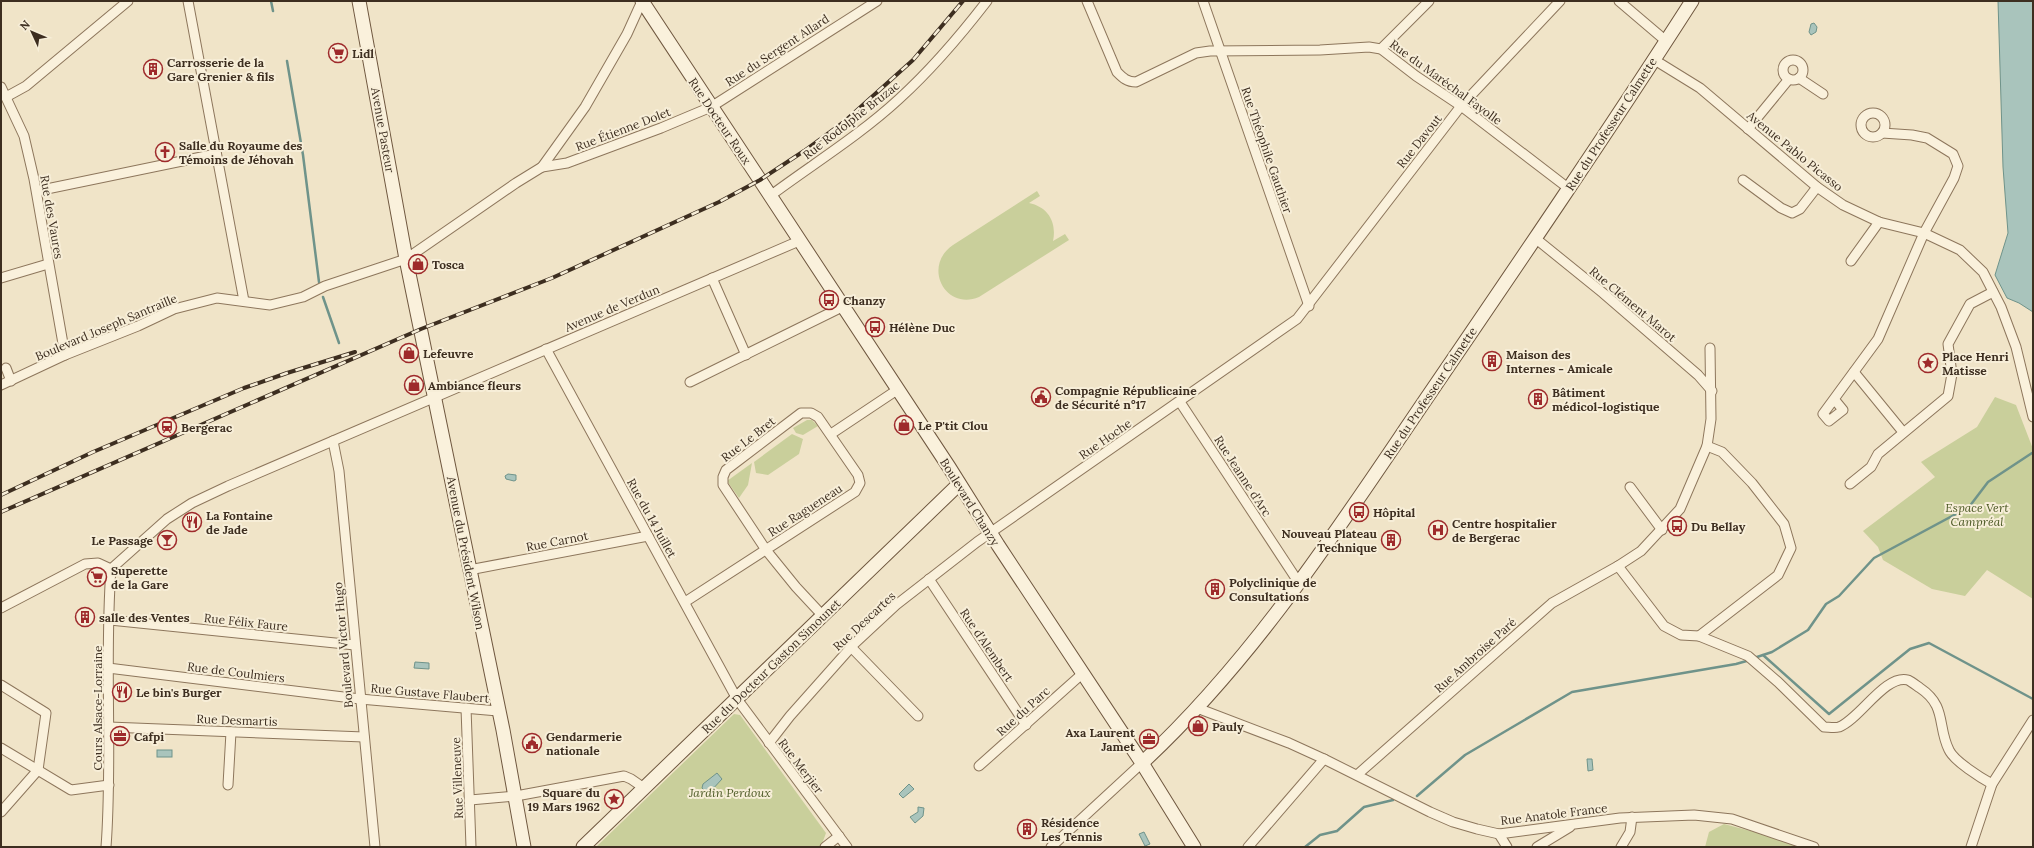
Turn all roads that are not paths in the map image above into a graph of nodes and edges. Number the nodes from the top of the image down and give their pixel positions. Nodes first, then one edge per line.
1 (128, 1) edge
2 (188, 1) edge
3 (359, 1) edge
4 (642, 1) edge
5 (877, 1) edge
6 (987, 1) edge
7 (1087, 1) edge
8 (1203, 1) edge
9 (1429, 1) edge
10 (1560, 1) edge
11 (1619, 1) edge
12 (1692, 1) edge
13 (1666, 41) junction
14 (1381, 48) junction
15 (1220, 52) junction
16 (1653, 59) junction
17 (1799, 78) junction
18 (1789, 79) junction
19 (1, 87) edge
20 (1823, 94) dead end
21 (6, 97) junction
22 (1461, 106) junction
23 (711, 107) junction
24 (1748, 129) junction
25 (1882, 133) dead end
26 (216, 154) junction
27 (542, 167) junction
28 (1743, 180) dead end
29 (1817, 187) junction
30 (1568, 188) junction
31 (37, 191) junction
32 (770, 196) junction
33 (1879, 222) junction
34 (1924, 233) junction
35 (1535, 238) junction
36 (799, 241) junction
37 (406, 259) junction
38 (1851, 261) dead end
39 (48, 264) junction
40 (1, 278) edge
41 (712, 278) junction
42 (1993, 292) junction
43 (244, 301) junction
44 (1309, 306) junction
45 (842, 307) junction
46 (1710, 348) dead end
47 (546, 349) junction
48 (65, 355) junction
49 (746, 355) junction
50 (6, 368) dead end
51 (1854, 372) junction
52 (11, 381) junction
53 (690, 382) dead end
54 (1, 385) edge
55 (897, 390) junction
56 (1712, 391) junction
57 (434, 398) junction
58 (1834, 399) dead end
59 (1180, 402) junction
60 (2033, 417) edge
61 (1903, 432) junction
62 (831, 434) junction
63 (333, 441) junction
64 (1707, 446) junction
65 (959, 484) junction
66 (1850, 484) dead end
67 (1630, 487) dead end
68 (1662, 530) junction
69 (991, 534) junction
70 (648, 536) junction
71 (766, 550) junction
72 (1618, 566) junction
73 (111, 569) junction
74 (470, 570) junction
75 (929, 579) junction
76 (1298, 583) junction
77 (684, 602) junction
78 (1, 608) edge
79 (823, 616) junction
80 (110, 620) junction
81 (1699, 636) junction
82 (355, 645) junction
83 (851, 647) junction
84 (108, 668) junction
85 (1082, 674) junction
86 (1, 685) edge
87 (737, 699) junction
88 (360, 700) junction
89 (466, 708) junction
90 (1197, 708) junction
91 (498, 711) junction
92 (918, 716) dead end
93 (2033, 720) edge
94 (1026, 725) junction
95 (109, 727) junction
96 (231, 732) junction
97 (364, 737) junction
98 (769, 743) junction
99 (1, 748) edge
100 (1324, 759) junction
101 (1142, 763) junction
102 (979, 766) dead end
103 (38, 770) junction
104 (1357, 775) junction
105 (1992, 784) junction
106 (109, 785) junction
107 (228, 785) dead end
108 (644, 788) junction
109 (516, 796) junction
110 (470, 800) junction
111 (1, 812) edge
112 (1632, 817) junction
113 (1572, 825) junction
114 (1499, 834) junction
115 (839, 836) junction
116 (106, 847) edge
117 (375, 847) edge
118 (471, 847) edge
119 (524, 847) edge
120 (583, 847) edge
121 (825, 847) edge
122 (847, 847) edge
123 (1051, 847) edge
124 (1194, 847) edge
125 (1248, 847) edge
126 (1507, 847) edge
127 (1537, 847) edge
128 (1621, 847) edge
129 (1814, 847) edge
130 (1971, 847) edge

1 - 21 street
2 - 26 street
3 - 37 main road, Avenue Pasteur
4 - 23 main road, Rue Docteur Roux
4 - 27 street
5 - 23 street, Rue du Sergent Allard
6 - 32 street, Rue Rodolphe Bruzac
7 - 15 street, Rue du Maréchal Fayolle
8 - 15 street, Rue Théophile Gauthier
9 - 14 street
10 - 22 street, Rue Davout
11 - 13 street
12 - 13 main road, Rue du Professeur Calmette
13 - 16 main road, Rue du Professeur Calmette
14 - 15 street, Rue du Maréchal Fayolle
14 - 22 street, Rue du Maréchal Fayolle
15 - 44 street, Rue Théophile Gauthier
16 - 24 street, Avenue Pablo Picasso
16 - 30 main road, Rue du Professeur Calmette
17 - 18 street
17 - 18 street
17 - 20 street
18 - 24 street
19 - 21 street, Rue des Vaures
21 - 31 street, Rue des Vaures
22 - 30 street, Rue du Maréchal Fayolle
22 - 44 street, Rue Davout
23 - 27 street, Rue Étienne Dolet
23 - 32 main road, Rue Docteur Roux
24 - 29 street, Avenue Pablo Picasso
25 - 34 street
26 - 31 street
26 - 43 street
27 - 37 street, Boulevard Joseph Santraille
28 - 29 street
29 - 33 street, Avenue Pablo Picasso
30 - 35 main road, Rue du Professeur Calmette
31 - 39 street, Rue des Vaures
32 - 36 main road, Rue Docteur Roux
33 - 34 street, Avenue Pablo Picasso
33 - 38 street
34 - 42 street, Avenue Pablo Picasso
34 - 51 street
35 - 56 street, Rue Clément Marot
35 - 76 main road, Rue du Professeur Calmette
36 - 41 street, Avenue de Verdun
36 - 45 main road, Boulevard Chanzy
37 - 43 street, Boulevard Joseph Santraille
37 - 57 main road, Avenue du Président Wilson
39 - 40 street
39 - 48 street, Rue des Vaures
41 - 47 street, Avenue de Verdun
41 - 49 street
42 - 60 street, Avenue Pablo Picasso
42 - 61 street
43 - 48 street, Boulevard Joseph Santraille
44 - 59 street, Rue Hoche
45 - 49 street
45 - 55 main road, Boulevard Chanzy
46 - 56 street, Rue Ambroise Paré
47 - 57 street, Avenue de Verdun
47 - 70 street, Rue du 14 Juillet
48 - 52 street, Boulevard Joseph Santraille
49 - 53 street
50 - 52 street
51 - 58 street
51 - 61 street
52 - 54 street, Boulevard Joseph Santraille
55 - 62 street
55 - 65 main road, Boulevard Chanzy
56 - 64 street, Rue Ambroise Paré
57 - 63 street, Avenue de Verdun
57 - 74 main road, Avenue du Président Wilson
59 - 69 street, Rue Hoche
59 - 76 street, Rue Jeanne d'Arc
61 - 66 street
62 - 71 street, Rue Ragueneau
62 - 71 street, Rue Le Bret
63 - 73 street, Avenue de Verdun
63 - 82 street, Boulevard Victor Hugo
64 - 68 street, Rue Ambroise Paré
64 - 81 street
65 - 69 main road, Boulevard Chanzy
65 - 79 main road, Rue du Docteur Gaston Simounet
67 - 68 street
68 - 72 street, Rue Ambroise Paré
69 - 75 street, Rue Descartes
69 - 85 main road, Boulevard Chanzy
70 - 74 street, Rue Carnot
70 - 77 street, Rue du 14 Juillet
71 - 77 street, Rue Ragueneau
71 - 79 street, Rue Le Bret
72 - 81 street
72 - 104 street, Rue Ambroise Paré
73 - 78 street
73 - 80 street, Cours Alsace-Lorraine
74 - 91 main road, Avenue du Président Wilson
75 - 83 street, Rue Descartes
75 - 94 street, Rue d'Alembert
76 - 90 main road, Rue du Professeur Calmette
77 - 87 street, Rue du 14 Juillet
79 - 87 main road, Rue du Docteur Gaston Simounet
80 - 82 street, Rue Félix Faure
80 - 84 street, Cours Alsace-Lorraine
81 - 105 street
82 - 88 street, Boulevard Victor Hugo
83 - 92 street
83 - 98 street, Rue Descartes
84 - 88 street, Rue de Coulmiers
84 - 95 street, Cours Alsace-Lorraine
85 - 94 street, Rue du Parc
85 - 101 main road, Boulevard Chanzy
86 - 103 street
87 - 98 street, Rue Merjier
87 - 108 main road, Rue du Docteur Gaston Simounet
88 - 89 street, Rue Gustave Flaubert
88 - 97 street, Boulevard Victor Hugo
89 - 91 street, Rue Gustave Flaubert
89 - 110 street, Rue Villeneuve
90 - 100 street, Rue Anatole France
90 - 101 main road, Rue du Professeur Calmette
91 - 109 main road, Avenue du Président Wilson
93 - 105 street
94 - 102 street, Rue du Parc
95 - 96 street, Rue Desmartis
95 - 106 street, Cours Alsace-Lorraine
96 - 97 street, Rue Desmartis
96 - 107 street
97 - 117 street, Boulevard Victor Hugo
98 - 115 street, Rue Merjier
99 - 103 street
100 - 104 street, Rue Anatole France
100 - 125 street
101 - 123 street
101 - 124 main road, Boulevard Chanzy
103 - 106 street
103 - 111 street
104 - 114 street, Rue Anatole France
105 - 130 street
106 - 116 street, Cours Alsace-Lorraine
108 - 109 street
108 - 120 main road, Rue du Docteur Gaston Simounet
109 - 110 street
109 - 119 main road, Avenue du Président Wilson
110 - 118 street, Rue Villeneuve
112 - 113 street, Rue Anatole France
112 - 128 street
112 - 129 street, Rue Anatole France
113 - 114 street, Rue Anatole France
113 - 127 street
114 - 126 street
115 - 121 street
115 - 122 street, Rue Merjier

